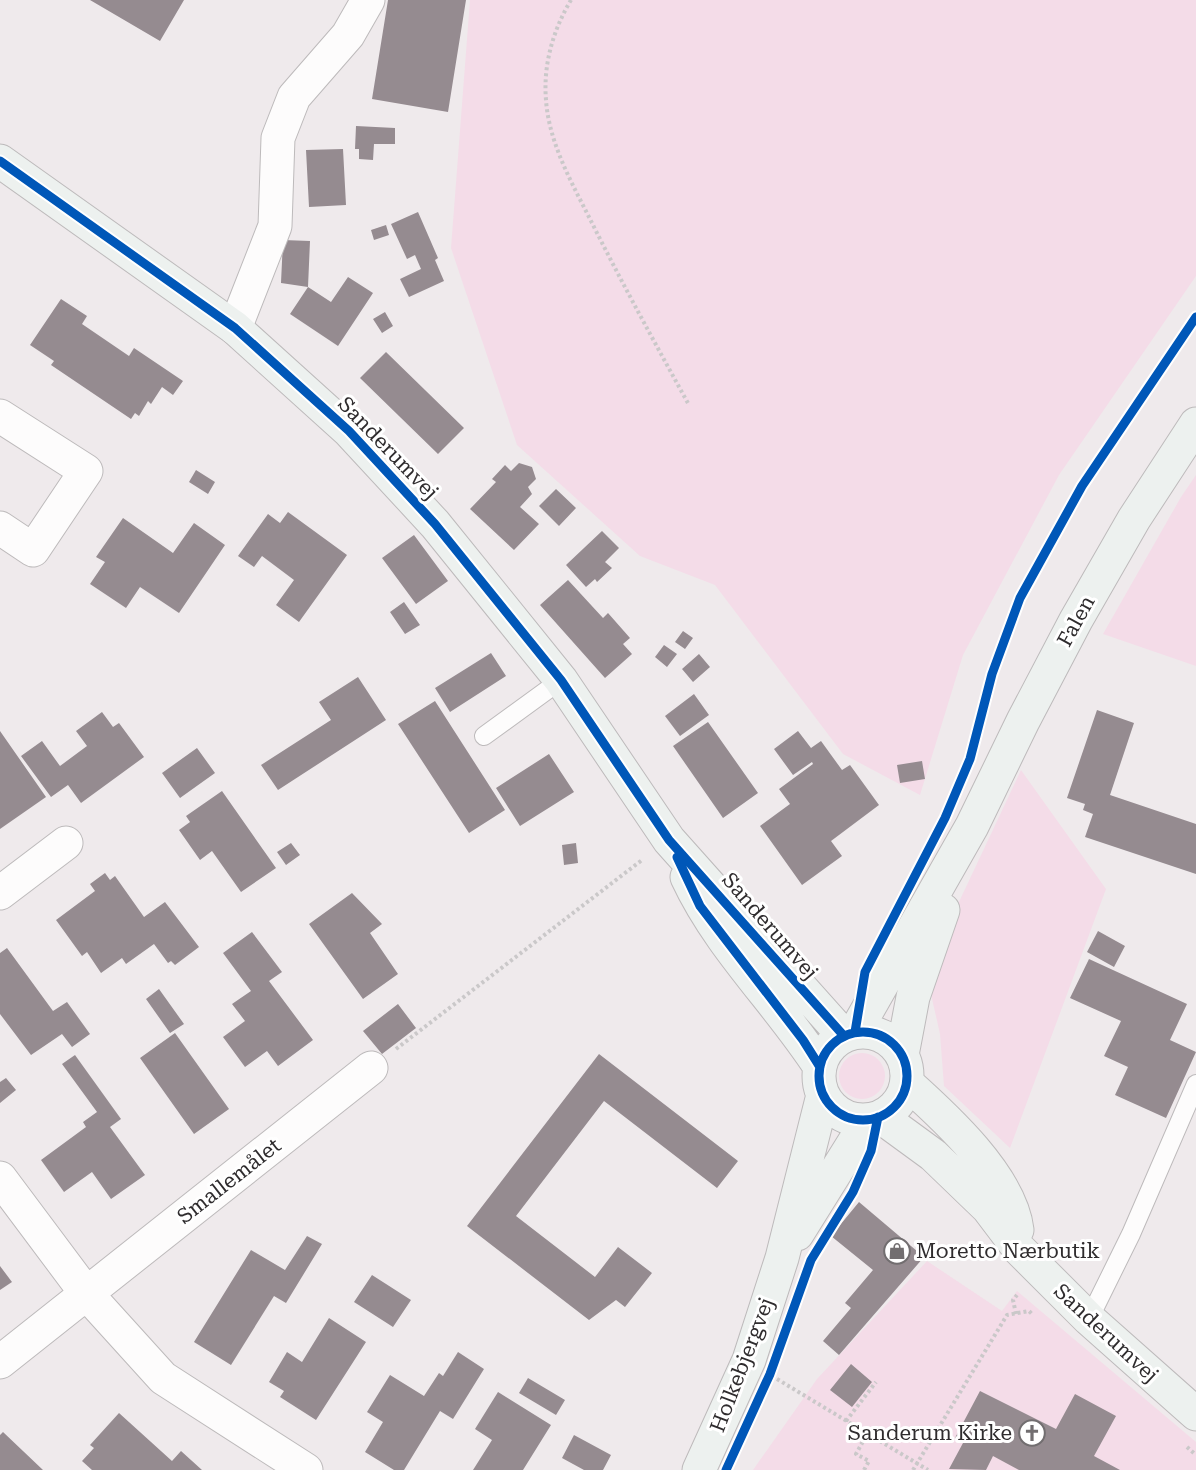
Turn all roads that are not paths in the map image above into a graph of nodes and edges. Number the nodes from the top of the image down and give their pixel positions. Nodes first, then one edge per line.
1 (368, 0) edge
2 (0, 161) edge
3 (235, 328) junction
4 (0, 416) edge
5 (1196, 424) edge
6 (0, 528) edge
7 (561, 680) junction
8 (484, 736) dead end
9 (972, 826) junction
10 (669, 840) junction
11 (66, 843) dead end
12 (0, 893) edge
13 (850, 1034) junction
14 (371, 1068) road end
15 (904, 1069) junction
16 (821, 1081) junction
17 (1196, 1084) edge
18 (874, 1118) junction
19 (0, 1178) edge
20 (1019, 1249) junction
21 (782, 1258) junction
22 (87, 1293) junction
23 (1089, 1319) junction
24 (0, 1362) edge
25 (1196, 1414) edge
26 (306, 1470) edge
27 (699, 1470) edge

1 - 3 street
2 - 3 street, Sanderumvej
3 - 7 street, Sanderumvej
4 - 6 street
5 - 9 street, Falen
7 - 8 lane
7 - 10 street, Sanderumvej
9 - 13 street, Falen
9 - 15 street, Falen
10 - 13 street, Sanderumvej
10 - 16 street, Sanderumvej
11 - 12 street
13 - 15 street
13 - 16 street
14 - 22 street, Smallemålet
15 - 18 street
15 - 20 street
16 - 18 street
16 - 21 street, Holkebjergvej
17 - 23 lane
18 - 20 street, Sanderumvej
18 - 21 street, Holkebjergvej
19 - 22 street
20 - 23 street, Sanderumvej
21 - 27 street, Holkebjergvej
22 - 24 street, Smallemålet
22 - 26 street
23 - 25 street, Sanderumvej

